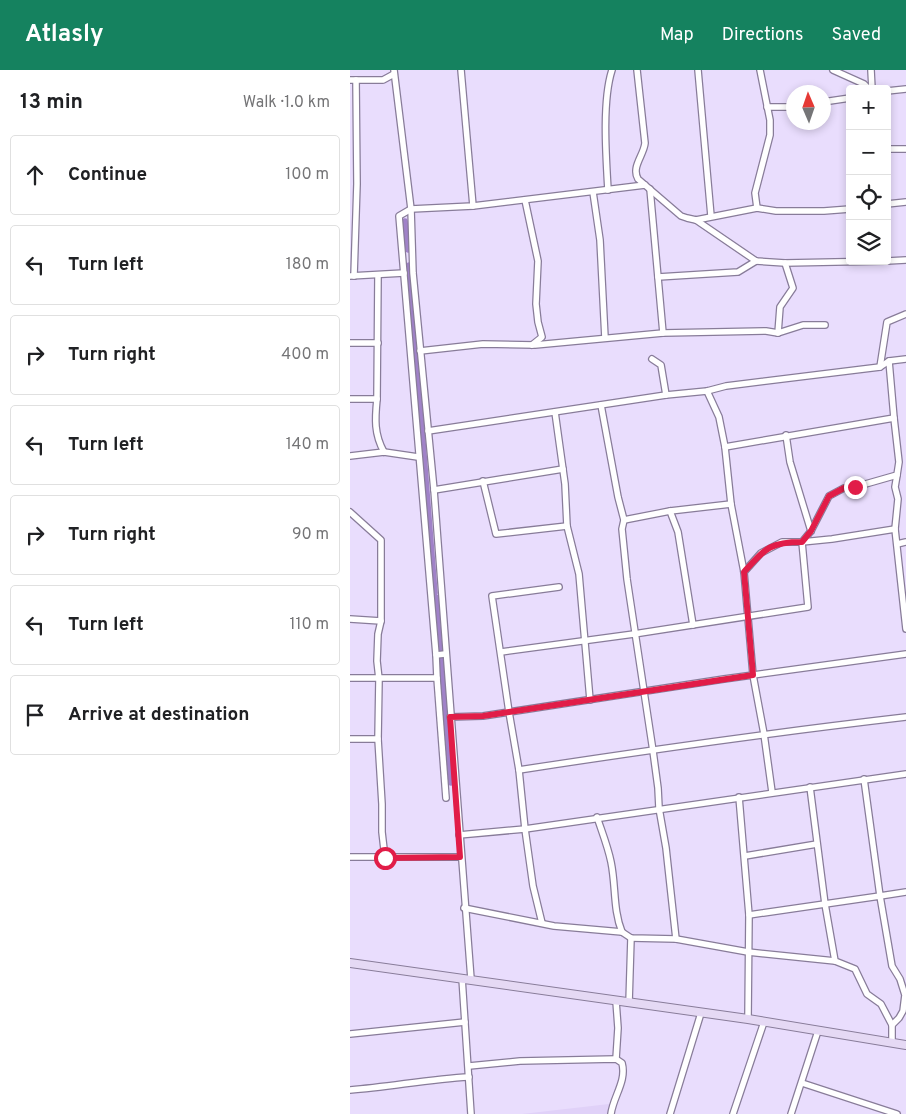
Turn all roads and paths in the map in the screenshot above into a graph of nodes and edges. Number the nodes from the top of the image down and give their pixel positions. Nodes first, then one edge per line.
1 (461, 70) edge
2 (612, 70) edge
3 (638, 70) edge
4 (698, 70) edge
5 (760, 70) edge
6 (833, 70) edge
7 (871, 70) edge
8 (394, 72) edge
9 (353, 80) edge
10 (865, 85) edge
11 (870, 85) edge
12 (906, 89) edge
13 (891, 91) edge
14 (846, 99) edge
15 (831, 101) edge
16 (767, 107) junction
17 (786, 107) edge
18 (353, 136) edge
19 (891, 149) edge
20 (906, 149) edge
21 (353, 184) edge
22 (647, 187) junction
23 (608, 190) junction
24 (593, 192) junction
25 (525, 200) junction
26 (906, 202) edge
27 (891, 204) edge
28 (472, 206) junction
29 (757, 208) junction
30 (411, 209) junction
31 (846, 209) edge
32 (712, 216) junction
33 (696, 220) junction
34 (906, 260) edge
35 (756, 261) junction
36 (891, 261) edge
37 (846, 262) edge
38 (785, 263) junction
39 (404, 273) junction
40 (378, 275) junction
41 (352, 276) edge
42 (658, 277) junction
43 (906, 314) edge
44 (825, 324) dead end
45 (663, 333) junction
46 (778, 333) junction
47 (605, 338) junction
48 (350, 343) edge
49 (378, 344) junction
50 (532, 345) junction
51 (420, 351) junction
52 (652, 359) dead end
53 (906, 359) edge
54 (888, 361) junction
55 (880, 367) junction
56 (707, 391) junction
57 (666, 395) junction
58 (350, 399) edge
59 (377, 399) junction
60 (601, 405) junction
61 (555, 412) junction
62 (894, 418) junction
63 (428, 431) junction
64 (786, 435) junction
65 (725, 447) junction
66 (384, 452) junction
67 (350, 456) edge
68 (418, 457) junction
69 (563, 468) junction
70 (898, 475) junction
71 (483, 481) junction
72 (434, 490) junction
73 (731, 504) junction
74 (670, 511) junction
75 (350, 512) edge
76 (624, 520) junction
77 (566, 526) junction
78 (895, 529) junction
79 (811, 531) junction
80 (802, 542) junction
81 (906, 542) edge
82 (897, 544) junction
83 (744, 572) junction
84 (559, 587) dead end
85 (749, 616) junction
86 (350, 619) edge
87 (381, 621) junction
88 (693, 625) junction
89 (906, 629) edge
90 (634, 634) junction
91 (584, 640) junction
92 (501, 652) junction
93 (446, 654) junction
94 (906, 654) edge
95 (436, 655) junction
96 (753, 675) junction
97 (350, 678) edge
98 (379, 678) junction
99 (437, 678) junction
100 (643, 692) junction
101 (590, 700) junction
102 (509, 712) junction
103 (450, 717) junction
104 (906, 717) edge
105 (764, 734) junction
106 (350, 738) edge
107 (378, 739) junction
108 (653, 751) junction
109 (519, 770) junction
110 (906, 774) edge
111 (864, 779) junction
112 (810, 787) junction
113 (772, 792) junction
114 (739, 797) junction
115 (446, 798) dead end
116 (658, 808) junction
117 (597, 817) junction
118 (525, 829) junction
119 (459, 835) junction
120 (817, 844) junction
121 (745, 856) junction
122 (350, 857) edge
123 (460, 857) junction
124 (385, 858) junction
125 (906, 892) edge
126 (880, 896) junction
127 (825, 904) junction
128 (464, 908) junction
129 (749, 914) junction
130 (542, 923) junction
131 (622, 932) junction
132 (632, 938) junction
133 (676, 939) junction
134 (748, 952) junction
135 (836, 961) junction
136 (350, 963) edge
137 (462, 978) junction
138 (471, 979) junction
139 (616, 1001) junction
140 (629, 1003) junction
141 (701, 1013) junction
142 (748, 1019) junction
143 (465, 1022) junction
144 (764, 1022) junction
145 (892, 1025) junction
146 (818, 1031) junction
147 (350, 1034) edge
148 (892, 1043) junction
149 (906, 1045) edge
150 (616, 1058) junction
151 (469, 1066) junction
152 (469, 1077) junction
153 (802, 1083) junction
154 (350, 1090) edge
155 (471, 1114) edge
156 (611, 1114) edge
157 (670, 1114) edge
158 (733, 1114) edge
159 (791, 1114) edge
160 (896, 1114) edge

1 - 28 street
2 - 23 street
3 - 22 street
4 - 32 street
5 - 16 street
6 - 10 street
7 - 11 street
8 - 9 street
8 - 30 street
9 - 18 street
12 - 13 street
14 - 15 street
16 - 17 street
16 - 29 street
18 - 21 street
19 - 20 street
21 - 41 street
22 - 23 street
22 - 33 street
22 - 42 street
23 - 24 street
24 - 25 street
24 - 47 street
25 - 28 street
25 - 50 street
26 - 27 street
28 - 30 street
29 - 31 street
29 - 32 street
30 - 39 street
30 - 51 street
32 - 33 street
33 - 35 street
34 - 36 street
35 - 38 street
35 - 42 street
37 - 38 street
38 - 46 street
39 - 40 street
39 - 68 street
40 - 41 street
40 - 49 street
42 - 45 street
43 - 55 street
44 - 46 street
45 - 46 street
45 - 47 street
47 - 50 street
48 - 49 street
49 - 59 street
50 - 51 street
51 - 63 street
52 - 57 street
53 - 54 street
54 - 55 street
54 - 62 street
55 - 56 street
56 - 57 street
56 - 65 street
57 - 60 street
58 - 59 street
59 - 66 street
60 - 61 street
60 - 76 street
61 - 63 street
61 - 69 street
62 - 64 street
62 - 70 street
63 - 72 street
64 - 65 street
64 - 79 street
65 - 73 street
66 - 67 street
66 - 68 street
68 - 95 street
69 - 71 street
69 - 77 street
70 - 78 street
70 - 79 street
71 - 72 street
71 - 77 street
72 - 93 street
73 - 74 street
73 - 83 street
74 - 76 street
74 - 88 street
75 - 87 street
76 - 90 street
77 - 91 street
78 - 80 street
78 - 82 street
79 - 80 street
80 - 83 street
80 - 85 street
81 - 82 street
82 - 89 street
83 - 85 street
84 - 92 street
85 - 88 street
85 - 96 street
86 - 87 street
87 - 98 street
88 - 90 street
90 - 91 street
90 - 100 street
91 - 92 street
91 - 101 street
92 - 102 street
93 - 95 street
93 - 103 street
94 - 96 street
95 - 99 street
96 - 100 street
96 - 105 street
97 - 98 street
98 - 99 street
98 - 107 street
99 - 115 street
100 - 101 street
100 - 108 street
101 - 102 street
102 - 103 street
102 - 109 street
103 - 119 street
104 - 105 street
105 - 108 street
105 - 113 street
106 - 107 street
107 - 124 street
108 - 109 street
108 - 116 street
109 - 118 street
110 - 111 street
111 - 112 street
111 - 126 street
112 - 113 street
112 - 120 street
113 - 114 street
114 - 116 street
114 - 121 street
116 - 117 street
116 - 133 street
117 - 118 street
117 - 131 street
118 - 119 street
118 - 130 street
119 - 123 street
120 - 121 street
120 - 127 street
121 - 129 street
122 - 124 street
123 - 124 street
123 - 128 street
125 - 126 street
126 - 127 street
126 - 145 street
127 - 129 street
127 - 135 street
128 - 130 street
128 - 138 street
129 - 134 street
130 - 131 street
131 - 132 street
132 - 133 street
132 - 140 street
133 - 134 street
134 - 135 street
134 - 142 street
135 - 145 street
136 - 137 street
137 - 138 street
137 - 143 street
138 - 139 street
139 - 140 street
139 - 150 street
140 - 141 street
141 - 142 street
141 - 157 street
142 - 144 street
143 - 147 street
143 - 151 street
144 - 146 street
144 - 158 street
145 - 148 street
146 - 148 street
146 - 153 street
148 - 149 street
150 - 151 street
150 - 156 street
151 - 152 street
152 - 154 street
152 - 155 street
153 - 159 street
153 - 160 street

